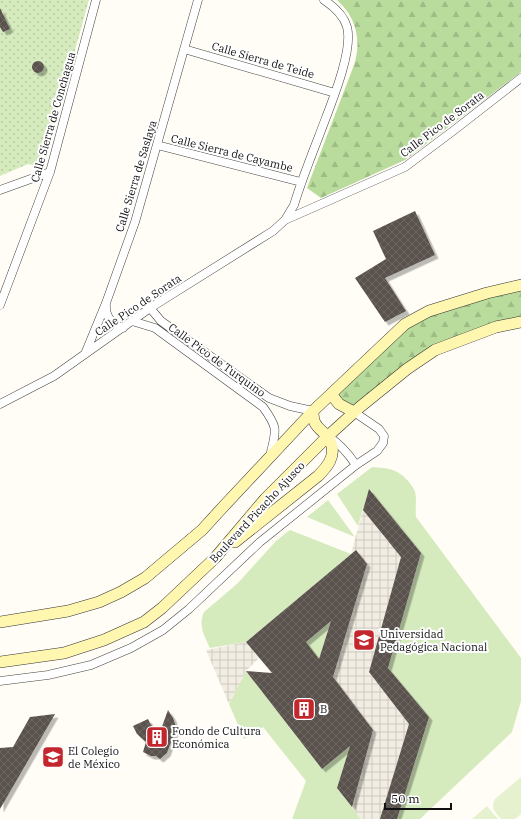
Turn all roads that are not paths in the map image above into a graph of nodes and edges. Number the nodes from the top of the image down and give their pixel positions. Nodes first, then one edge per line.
1 (96, 0) edge
2 (198, 0) edge
3 (324, 0) edge
4 (184, 49) junction
5 (521, 78) edge
6 (335, 93) junction
7 (157, 146) junction
8 (50, 172) junction
9 (301, 182) junction
10 (0, 190) edge
11 (285, 220) junction
12 (521, 285) edge
13 (1, 300) edge
14 (106, 303) junction
15 (150, 308) junction
16 (132, 321) junction
17 (521, 322) edge
18 (123, 328) junction
19 (84, 355) junction
20 (331, 394) junction
21 (0, 404) edge
22 (313, 411) junction
23 (354, 412) junction
24 (328, 436) junction
25 (270, 456) junction
26 (356, 465) junction
27 (215, 558) junction
28 (0, 622) edge
29 (0, 662) edge
30 (0, 681) edge

1 - 8 street, Calle Sierra de Conchagua
2 - 4 street, Calle Sierra de Saslaya
3 - 6 street, Calle Pico de Sorata
4 - 6 street, Calle Sierra de Teide
4 - 7 street, Calle Sierra de Saslaya
5 - 11 street, Calle Pico de Sorata
6 - 9 street, Calle Pico de Sorata
7 - 9 street, Calle Sierra de Cayambe
7 - 14 street, Calle Sierra de Saslaya
8 - 10 street
8 - 13 street, Calle Sierra de Conchagua
9 - 11 street, Calle Pico de Sorata
11 - 15 street, Calle Pico de Sorata
12 - 20 main road
14 - 18 street
14 - 19 street, Calle Sierra de Saslaya
15 - 16 street, Calle Pico de Sorata
15 - 22 street, Calle Pico de Turquino
16 - 18 street, Calle Pico de Sorata
16 - 25 street, Calle Pico de Turquino
17 - 23 main road, Boulevard Picacho Ajusco
18 - 19 street, Calle Pico de Sorata
19 - 21 street, Calle Pico de Sorata
20 - 22 main road
20 - 23 main road
22 - 24 main road
22 - 25 main road
23 - 24 main road, Boulevard Picacho Ajusco
23 - 26 street
24 - 26 street
24 - 27 main road, Boulevard Picacho Ajusco
24 - 27 main road
25 - 28 main road
26 - 30 street
27 - 29 main road, Boulevard Picacho Ajusco

